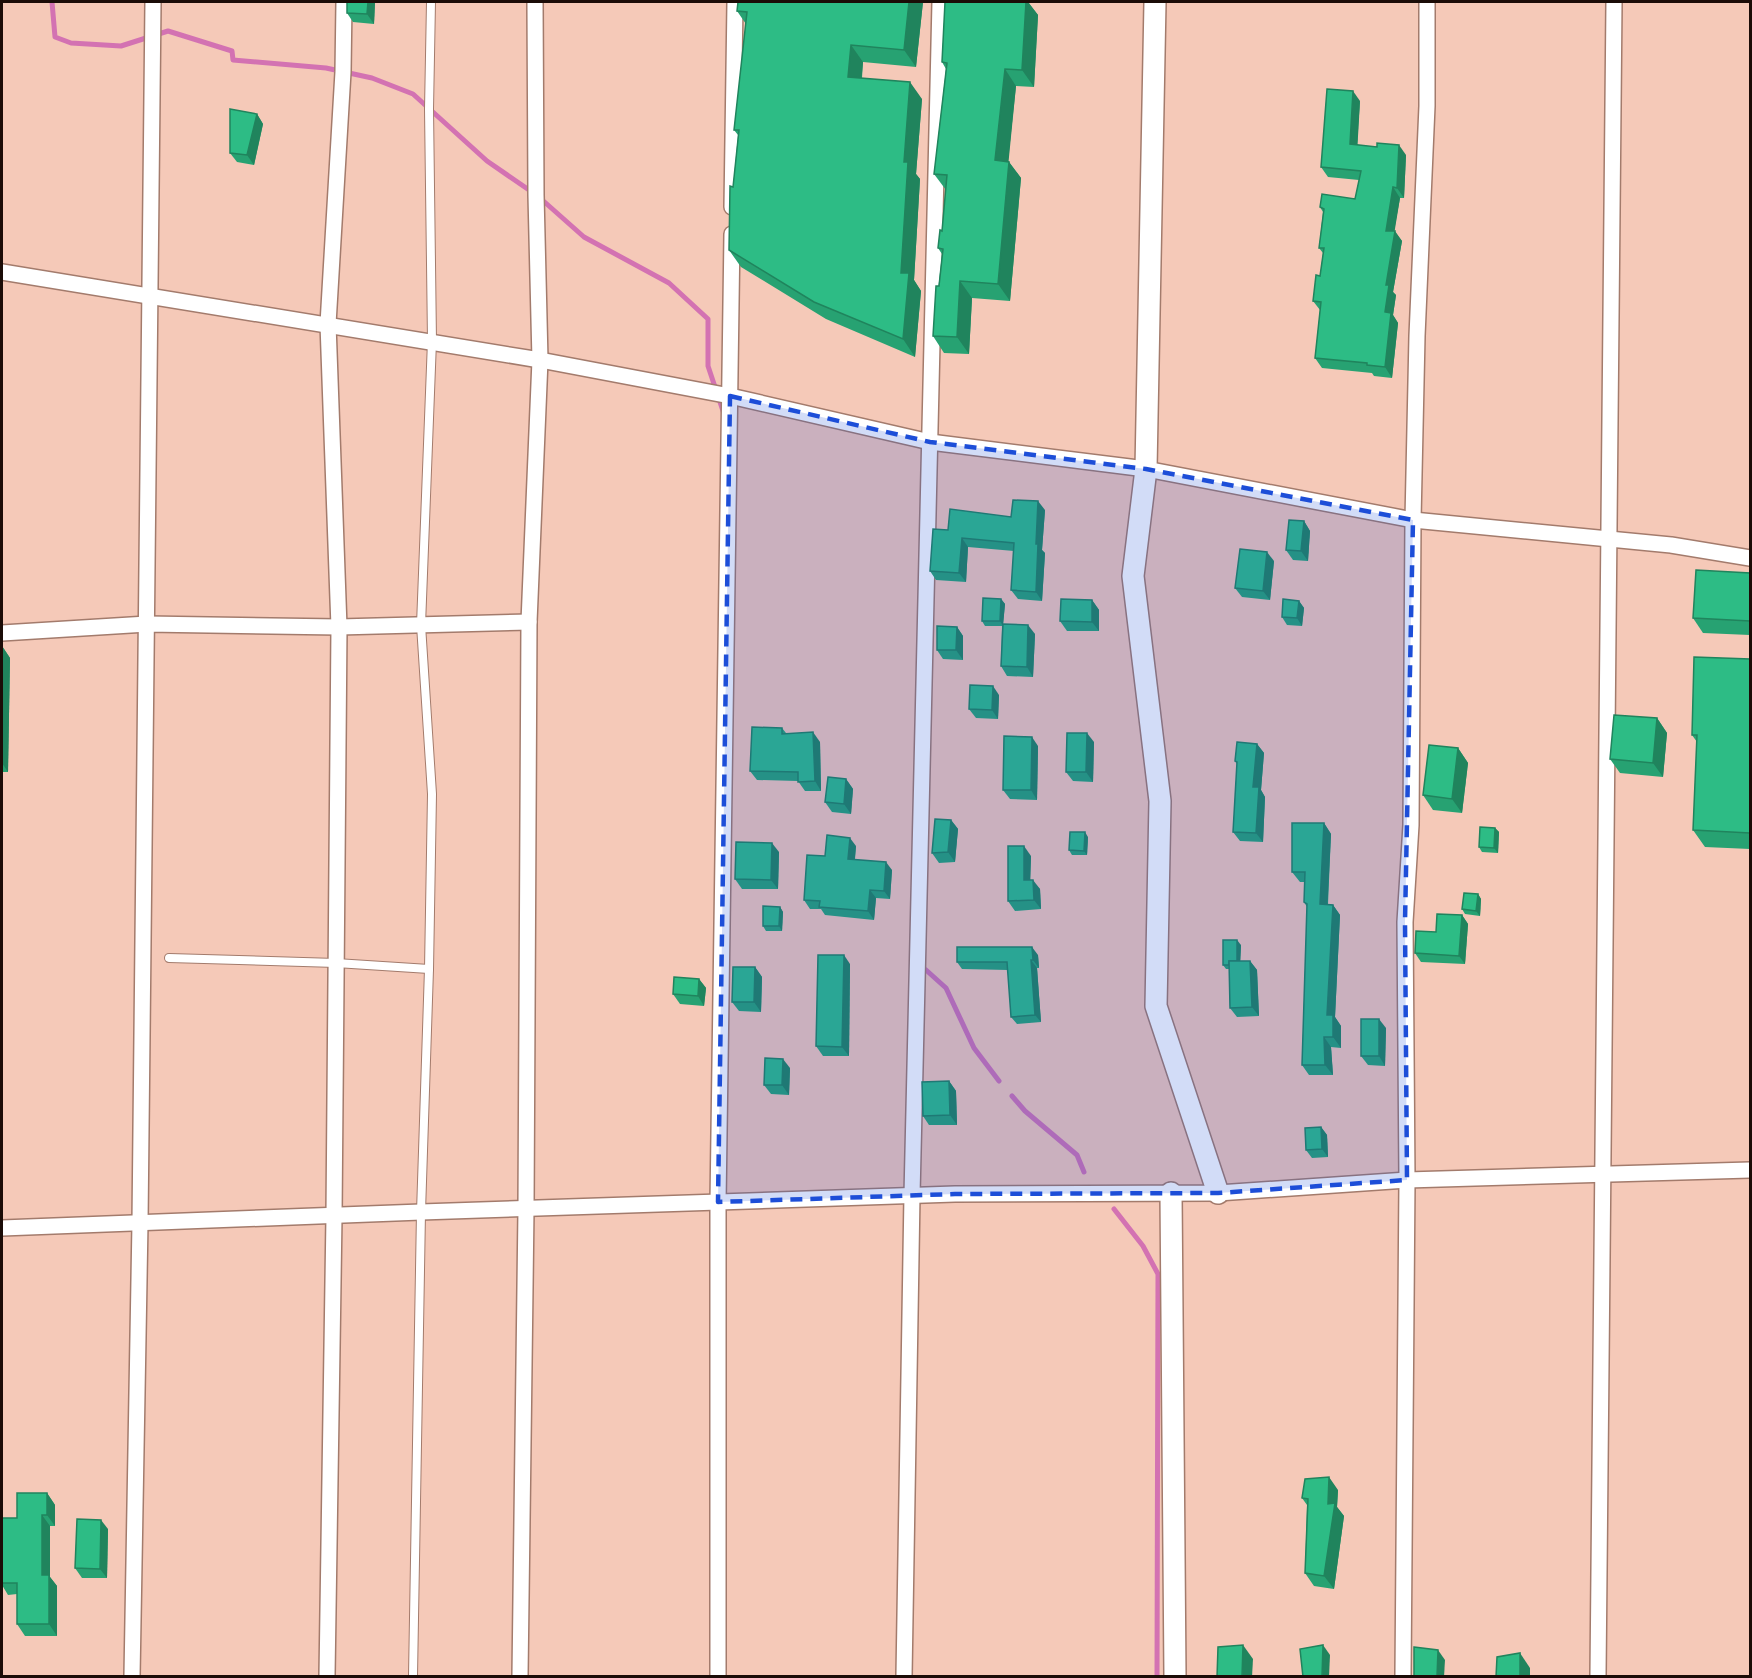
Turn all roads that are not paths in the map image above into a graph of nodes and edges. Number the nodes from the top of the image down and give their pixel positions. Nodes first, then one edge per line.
1 (153, 2) edge
2 (344, 2) edge
3 (431, 2) edge
4 (535, 2) edge
5 (735, 2) edge
6 (940, 2) edge
7 (1155, 2) edge
8 (1427, 2) edge
9 (1614, 2) edge
10 (2, 272) edge
11 (150, 295) junction
12 (328, 324) junction
13 (432, 341) junction
14 (540, 360) junction
15 (730, 396) junction
16 (930, 442) junction
17 (1146, 469) junction
18 (1413, 520) junction
19 (1609, 538) junction
20 (1750, 558) edge
21 (529, 622) junction
22 (147, 624) junction
23 (421, 624) junction
24 (339, 627) junction
25 (2, 633) edge
26 (170, 958) dead end
27 (336, 963) junction
28 (429, 969) junction
29 (1750, 1170) edge
30 (1603, 1175) junction
31 (1407, 1180) junction
32 (1171, 1193) junction
33 (1218, 1193) junction
34 (912, 1195) junction
35 (718, 1202) junction
36 (526, 1209) junction
37 (421, 1212) junction
38 (334, 1216) junction
39 (140, 1223) junction
40 (2, 1228) edge
41 (132, 1677) edge
42 (327, 1677) edge
43 (413, 1677) edge
44 (520, 1677) edge
45 (718, 1677) edge
46 (904, 1677) edge
47 (1175, 1677) edge
48 (1403, 1677) edge
49 (1598, 1677) edge

1 - 11 street
2 - 12 street
3 - 13 lane
4 - 14 street
5 - 15 street
6 - 16 street
7 - 17 street
8 - 18 street
9 - 19 street
10 - 11 street
11 - 12 street
11 - 22 street
12 - 13 street
12 - 24 street
13 - 14 street
13 - 23 lane
14 - 15 street
14 - 21 street
15 - 16 street
15 - 35 street
16 - 17 street
16 - 34 street
17 - 18 street
17 - 33 street
18 - 19 street
18 - 31 street
19 - 20 street
19 - 30 street
21 - 23 street
21 - 36 street
22 - 24 street
22 - 25 street
22 - 39 street
23 - 24 street
23 - 28 lane
24 - 27 street
26 - 27 lane
27 - 28 lane
27 - 38 street
28 - 37 lane
29 - 30 street
30 - 31 street
30 - 49 street
31 - 33 street
31 - 48 street
32 - 33 street
32 - 34 street
32 - 47 street
34 - 35 street
34 - 46 street
35 - 36 street
35 - 45 street
36 - 37 street
36 - 44 street
37 - 38 street
37 - 43 lane
38 - 39 street
38 - 42 street
39 - 40 street
39 - 41 street

